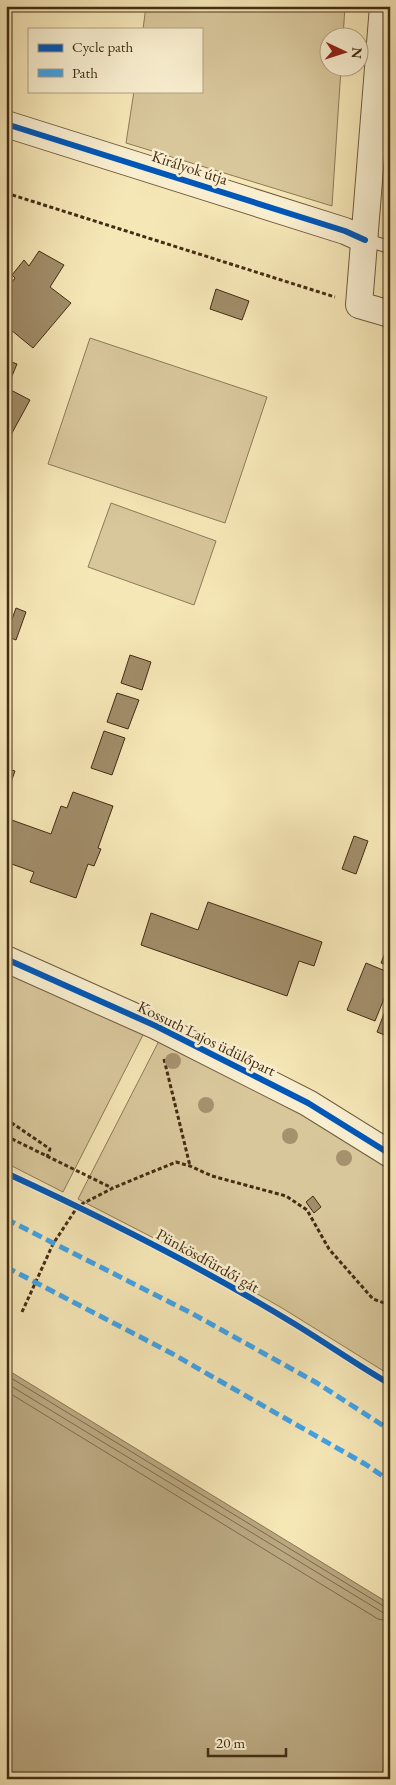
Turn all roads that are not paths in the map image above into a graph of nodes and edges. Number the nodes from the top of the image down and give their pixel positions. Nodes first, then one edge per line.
1 (384, 6) edge
2 (6, 124) edge
3 (365, 240) junction
4 (390, 248) edge
5 (390, 314) edge
6 (6, 959) edge
7 (390, 1154) edge

1 - 3 street
2 - 3 street, Királyok útja
3 - 4 lane
3 - 5 street
6 - 7 street, Kossuth Lajos üdülőpart

